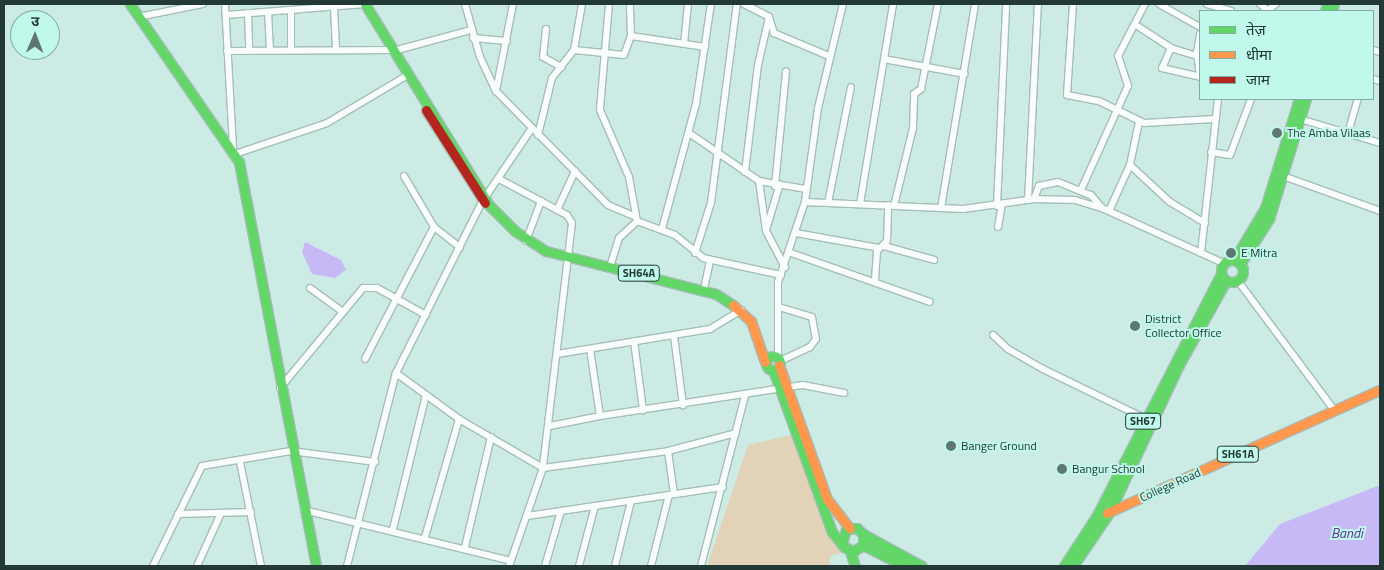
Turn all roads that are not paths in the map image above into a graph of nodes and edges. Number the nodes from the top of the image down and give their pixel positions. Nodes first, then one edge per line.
1 (130, 4) edge
2 (203, 4) edge
3 (225, 4) edge
4 (366, 4) edge
5 (465, 4) edge
6 (513, 4) edge
7 (582, 4) edge
8 (609, 4) edge
9 (630, 4) edge
10 (688, 4) edge
11 (711, 4) edge
12 (737, 4) edge
13 (744, 4) edge
14 (843, 4) edge
15 (893, 4) edge
16 (938, 4) edge
17 (976, 4) edge
18 (1006, 4) edge
19 (1038, 4) edge
20 (1073, 4) edge
21 (1145, 4) edge
22 (1159, 4) edge
23 (1207, 4) edge
24 (334, 7) junction
25 (291, 10) junction
26 (1228, 10) edge
27 (268, 12) junction
28 (248, 13) junction
29 (226, 15) junction
30 (138, 17) junction
31 (769, 17) junction
32 (1199, 26) edge
33 (1139, 27) dead end
34 (546, 29) dead end
35 (471, 30) junction
36 (631, 36) junction
37 (473, 38) junction
38 (507, 41) junction
39 (1199, 41) edge
40 (684, 44) junction
41 (705, 47) junction
42 (1171, 48) junction
43 (227, 50) junction
44 (249, 50) junction
45 (270, 50) junction
46 (291, 50) junction
47 (336, 50) junction
48 (394, 50) junction
49 (574, 50) junction
50 (604, 55) junction
51 (829, 56) junction
52 (1197, 56) junction
53 (884, 59) junction
54 (403, 64) junction
55 (924, 65) junction
56 (561, 66) junction
57 (1199, 69) edge
58 (786, 72) dead end
59 (965, 74) junction
60 (406, 76) junction
61 (1199, 76) edge
62 (851, 87) dead end
63 (496, 91) junction
64 (1217, 100) edge
65 (1251, 100) edge
66 (1299, 100) edge
67 (1306, 100) edge
68 (1358, 100) edge
69 (1118, 110) junction
70 (1214, 119) junction
71 (1300, 119) junction
72 (1139, 122) junction
73 (532, 128) junction
74 (689, 133) junction
75 (1348, 133) junction
76 (538, 135) junction
77 (1380, 144) edge
78 (234, 151) junction
79 (1211, 152) junction
80 (718, 153) junction
81 (1130, 165) junction
82 (575, 171) junction
83 (745, 172) junction
84 (404, 176) dead end
85 (1283, 176) junction
86 (499, 179) junction
87 (759, 182) junction
88 (777, 186) junction
89 (806, 189) junction
90 (1082, 190) junction
91 (1031, 200) junction
92 (487, 201) junction
93 (540, 201) junction
94 (804, 202) junction
95 (828, 203) junction
96 (860, 204) junction
97 (1000, 205) junction
98 (891, 206) junction
99 (941, 208) junction
100 (1106, 209) junction
101 (557, 210) junction
102 (1380, 211) edge
103 (636, 219) junction
104 (1205, 223) junction
105 (434, 227) junction
106 (998, 227) dead end
107 (662, 229) junction
108 (766, 231) junction
109 (796, 233) junction
110 (526, 241) junction
111 (460, 247) junction
112 (881, 247) junction
113 (694, 253) junction
114 (791, 253) junction
115 (1201, 253) junction
116 (568, 258) junction
117 (710, 260) junction
118 (934, 260) dead end
119 (1237, 262) junction
120 (1223, 263) junction
121 (610, 266) junction
122 (785, 266) junction
123 (781, 275) junction
124 (1223, 278) junction
125 (875, 280) junction
126 (1238, 281) junction
127 (310, 288) dead end
128 (704, 289) junction
129 (396, 299) junction
130 (930, 302) dead end
131 (779, 307) junction
132 (742, 310) junction
133 (343, 312) junction
134 (426, 314) junction
135 (994, 335) dead end
136 (674, 336) junction
137 (634, 342) junction
138 (590, 349) junction
139 (557, 354) junction
140 (365, 359) dead end
141 (765, 362) junction
142 (778, 364) junction
143 (396, 373) junction
144 (279, 389) junction
145 (784, 390) junction
146 (1380, 390) edge
147 (844, 393) dead end
148 (426, 395) junction
149 (745, 396) junction
150 (683, 405) junction
151 (643, 410) junction
152 (1334, 410) junction
153 (600, 416) junction
154 (1144, 418) junction
155 (459, 419) junction
156 (550, 426) junction
157 (736, 434) junction
158 (491, 437) junction
159 (668, 451) junction
160 (291, 452) junction
161 (240, 462) junction
162 (375, 462) junction
163 (543, 468) junction
164 (723, 487) junction
165 (672, 494) junction
166 (631, 500) junction
167 (595, 506) junction
168 (304, 510) junction
169 (561, 511) junction
170 (251, 512) junction
171 (1109, 512) junction
172 (221, 513) junction
173 (178, 514) junction
174 (527, 516) junction
175 (1096, 517) junction
176 (362, 521) junction
177 (850, 528) junction
178 (393, 529) junction
179 (863, 534) junction
180 (424, 537) junction
181 (842, 544) junction
182 (863, 545) junction
183 (464, 547) junction
184 (850, 551) junction
185 (510, 564) edge
186 (153, 566) edge
187 (197, 566) edge
188 (261, 566) edge
189 (316, 566) edge
190 (348, 566) edge
191 (545, 566) edge
192 (579, 566) edge
193 (615, 566) edge
194 (650, 566) edge
195 (701, 566) edge
196 (855, 566) edge
197 (904, 566) edge
198 (922, 566) edge
199 (1064, 566) edge
200 (1074, 566) edge

1 - 30 main road
2 - 30 street
3 - 29 street
4 - 24 street
4 - 48 main road, SH64A
5 - 35 street
6 - 38 street
7 - 49 street
8 - 50 street
9 - 36 street
10 - 40 street
11 - 41 street
12 - 80 street
13 - 31 street
14 - 51 street
15 - 53 street
16 - 55 street
17 - 59 street
18 - 97 street
19 - 91 street
20 - 69 street
21 - 69 street
22 - 32 street
23 - 26 street
24 - 25 street
24 - 47 street
25 - 27 street
25 - 46 street
27 - 28 street
27 - 45 street
28 - 29 street
28 - 44 street
29 - 43 street
30 - 78 main road
31 - 51 street
31 - 83 street
33 - 42 street
34 - 56 street
35 - 37 street
35 - 48 street
36 - 40 street
36 - 50 street
37 - 38 street
37 - 63 street
38 - 63 street
39 - 52 street
40 - 41 street
41 - 74 street
42 - 52 street
42 - 61 street
43 - 44 street
43 - 78 street
44 - 45 street
45 - 46 street
46 - 47 street
47 - 48 street
48 - 54 main road, SH64A
49 - 50 street
49 - 56 street
50 - 103 street
51 - 89 street
52 - 57 street
53 - 55 street
53 - 96 street
54 - 60 main road, SH64A
54 - 92 main road, SH64A
55 - 59 street
55 - 98 street
56 - 76 street
58 - 88 street
59 - 99 street
60 - 78 street
60 - 92 main road, SH64A
62 - 95 street
63 - 73 street
64 - 70 street
65 - 79 street
66 - 119 main road
67 - 71 main road
68 - 75 street
69 - 72 street
69 - 90 street
70 - 72 street
70 - 79 street
71 - 75 street
71 - 85 main road
72 - 81 street
73 - 76 street
73 - 86 street
74 - 80 street
74 - 107 street
75 - 77 street
76 - 82 street
78 - 144 main road
79 - 104 street
80 - 83 street
80 - 113 street
81 - 100 street
81 - 104 street
82 - 101 street
82 - 103 street
83 - 87 street
84 - 105 street
85 - 102 street
85 - 119 main road
86 - 92 street
86 - 93 street
87 - 88 street
87 - 108 street
88 - 89 street
88 - 108 street
89 - 94 street
90 - 91 street
90 - 100 street
91 - 97 street
91 - 100 street
92 - 110 main road, SH64A
92 - 111 street
93 - 101 street
93 - 110 street
94 - 95 street
94 - 109 street
95 - 96 street
96 - 98 street
97 - 99 street
97 - 106 street
98 - 99 street
98 - 112 street
100 - 115 street
101 - 116 street
103 - 107 street
103 - 121 street
104 - 115 street
105 - 111 street
105 - 129 street
107 - 113 street
108 - 122 street
109 - 112 street
109 - 114 street
110 - 116 main road, SH64A
111 - 134 street
112 - 118 street
112 - 125 street
113 - 117 street
114 - 122 street
114 - 125 street
115 - 120 street
116 - 121 main road, SH64A
116 - 139 street
117 - 123 street
117 - 128 street
119 - 120 main road
119 - 126 main road
120 - 124 main road, SH67
121 - 128 main road, SH64A
122 - 123 street
123 - 131 street
124 - 126 main road
124 - 154 main road, SH67
124 - 171 main road, SH67
125 - 130 street
126 - 152 street
127 - 133 street
128 - 132 main road, SH64A
129 - 133 street
129 - 134 street
129 - 140 street
131 - 142 street
131 - 142 street
132 - 136 street
132 - 141 main road
133 - 144 street
134 - 143 street
135 - 154 street
136 - 137 street
136 - 150 street
137 - 138 street
137 - 151 street
138 - 139 street
138 - 153 street
139 - 156 street
141 - 142 main road
141 - 142 main road
142 - 145 main road
143 - 148 street
143 - 162 street
144 - 160 main road
145 - 147 street
145 - 149 street
145 - 177 main road
145 - 181 main road
146 - 152 main road, College Road / SH61A
148 - 155 street
148 - 178 street
149 - 150 street
149 - 157 street
150 - 151 street
151 - 153 street
152 - 171 main road, College Road / SH61A
153 - 156 street
154 - 175 main road, SH67
155 - 158 street
155 - 180 street
156 - 163 street
157 - 159 street
157 - 164 street
158 - 163 street
158 - 183 street
159 - 163 street
159 - 165 street
160 - 161 street
160 - 162 street
160 - 168 main road
161 - 170 street
161 - 173 street
162 - 176 street
163 - 174 street
164 - 165 street
164 - 195 street
165 - 166 street
165 - 194 street
166 - 167 street
166 - 193 street
167 - 169 street
167 - 192 street
168 - 176 street
168 - 189 main road
169 - 174 street
169 - 191 street
170 - 172 street
170 - 188 street
171 - 175 main road, College Road / SH61A
171 - 200 main road, SH67
172 - 173 street
172 - 187 street
173 - 186 street
174 - 185 street
175 - 199 main road, SH67
176 - 178 street
176 - 190 street
177 - 179 main road
177 - 181 main road
178 - 180 street
179 - 182 main road
179 - 198 main road
180 - 183 street
181 - 184 main road
182 - 184 main road
182 - 197 main road
183 - 185 street
184 - 196 main road

